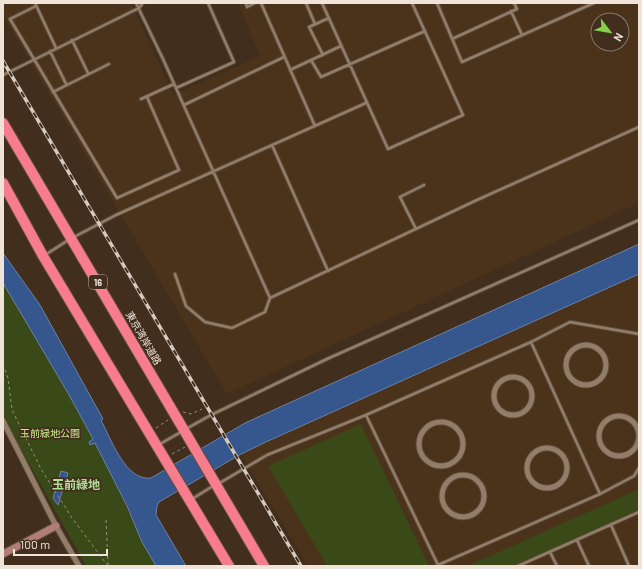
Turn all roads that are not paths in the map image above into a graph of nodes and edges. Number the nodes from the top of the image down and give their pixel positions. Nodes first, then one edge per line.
1 (136, 3) edge
2 (143, 3) edge
3 (208, 3) edge
4 (246, 3) edge
5 (255, 3) edge
6 (261, 3) edge
7 (306, 3) edge
8 (322, 3) edge
9 (412, 3) edge
10 (437, 3) edge
11 (514, 3) edge
12 (594, 3) edge
13 (36, 4) edge
14 (139, 8) junction
15 (511, 11) junction
16 (329, 18) junction
17 (315, 24) junction
18 (425, 31) junction
19 (522, 35) junction
20 (452, 39) junction
21 (72, 40) junction
22 (341, 46) junction
23 (56, 48) junction
24 (50, 51) junction
25 (322, 55) junction
26 (284, 57) junction
27 (34, 59) junction
28 (311, 60) junction
29 (109, 64) dead end
30 (349, 64) junction
31 (290, 70) junction
32 (88, 73) junction
33 (3, 75) edge
34 (66, 84) junction
35 (174, 84) junction
36 (176, 88) junction
37 (53, 92) junction
38 (147, 97) junction
39 (141, 99) dead end
40 (366, 103) junction
41 (184, 105) junction
42 (3, 122) edge
43 (314, 126) junction
44 (639, 126) edge
45 (272, 145) junction
46 (213, 171) junction
47 (3, 184) edge
48 (424, 185) dead end
49 (639, 220) edge
50 (416, 229) junction
51 (72, 238) junction
52 (43, 256) junction
53 (328, 271) junction
54 (174, 274) dead end
55 (270, 298) junction
56 (639, 334) edge
57 (531, 342) junction
58 (606, 363) joint
59 (532, 399) joint
60 (366, 415) junction
61 (3, 421) edge
62 (184, 430) junction
63 (639, 438) edge
64 (158, 445) junction
65 (462, 450) joint
66 (639, 468) edge
67 (567, 470) joint
68 (216, 485) junction
69 (600, 494) junction
70 (190, 500) junction
71 (484, 502) joint
72 (639, 512) edge
73 (610, 525) junction
74 (56, 526) junction
75 (577, 540) junction
76 (550, 552) junction
77 (3, 554) edge
78 (79, 566) edge
79 (229, 566) edge
80 (264, 566) edge
81 (518, 566) edge
82 (557, 566) edge
83 (589, 566) edge
84 (629, 566) edge

1 - 14 lane
2 - 14 lane
3 - 36 lane
4 - 5 lane
6 - 26 lane
7 - 17 lane
8 - 16 lane
9 - 18 lane
10 - 20 lane
11 - 15 lane
12 - 19 lane
13 - 23 lane
13 - 27 lane
14 - 21 lane
14 - 35 lane
15 - 19 lane
15 - 20 lane
16 - 17 lane
16 - 22 lane
17 - 25 lane
18 - 30 lane
18 - 40 lane
19 - 20 lane
21 - 23 lane
21 - 32 lane
22 - 25 lane
22 - 30 lane
23 - 24 lane
24 - 27 lane
24 - 34 lane
25 - 28 lane
26 - 31 lane
26 - 41 lane
27 - 33 lane
27 - 37 lane
28 - 30 lane
28 - 31 lane
29 - 32 lane
30 - 40 lane
31 - 43 lane
32 - 34 lane
34 - 37 lane
35 - 36 lane
35 - 38 lane
36 - 41 lane
37 - 38 lane
38 - 39 lane
40 - 43 lane
41 - 46 lane
42 - 51 highway, 東京湾岸道路 / 16
43 - 45 lane
44 - 50 lane
45 - 46 lane
45 - 53 lane
46 - 51 lane
46 - 55 lane
47 - 52 highway
48 - 50 lane
49 - 62 lane
50 - 53 lane
51 - 52 lane
51 - 62 highway, 東京湾岸道路 / 16
52 - 64 highway
53 - 55 lane
54 - 55 lane
56 - 57 lane
57 - 60 lane
57 - 69 lane
58 - 58 street
59 - 59 street
60 - 68 lane
60 - 69 lane
61 - 74 street
62 - 64 lane
62 - 68 highway, 東京湾岸道路 / 16
63 - 63 street
64 - 70 highway
65 - 65 street
66 - 69 lane
67 - 67 street
68 - 70 lane
68 - 80 highway, 東京湾岸道路 / 16
70 - 79 highway
71 - 71 street
72 - 73 lane
73 - 75 lane
73 - 84 lane
74 - 77 street
74 - 78 street
75 - 76 lane
75 - 83 lane
76 - 81 lane
76 - 82 lane

